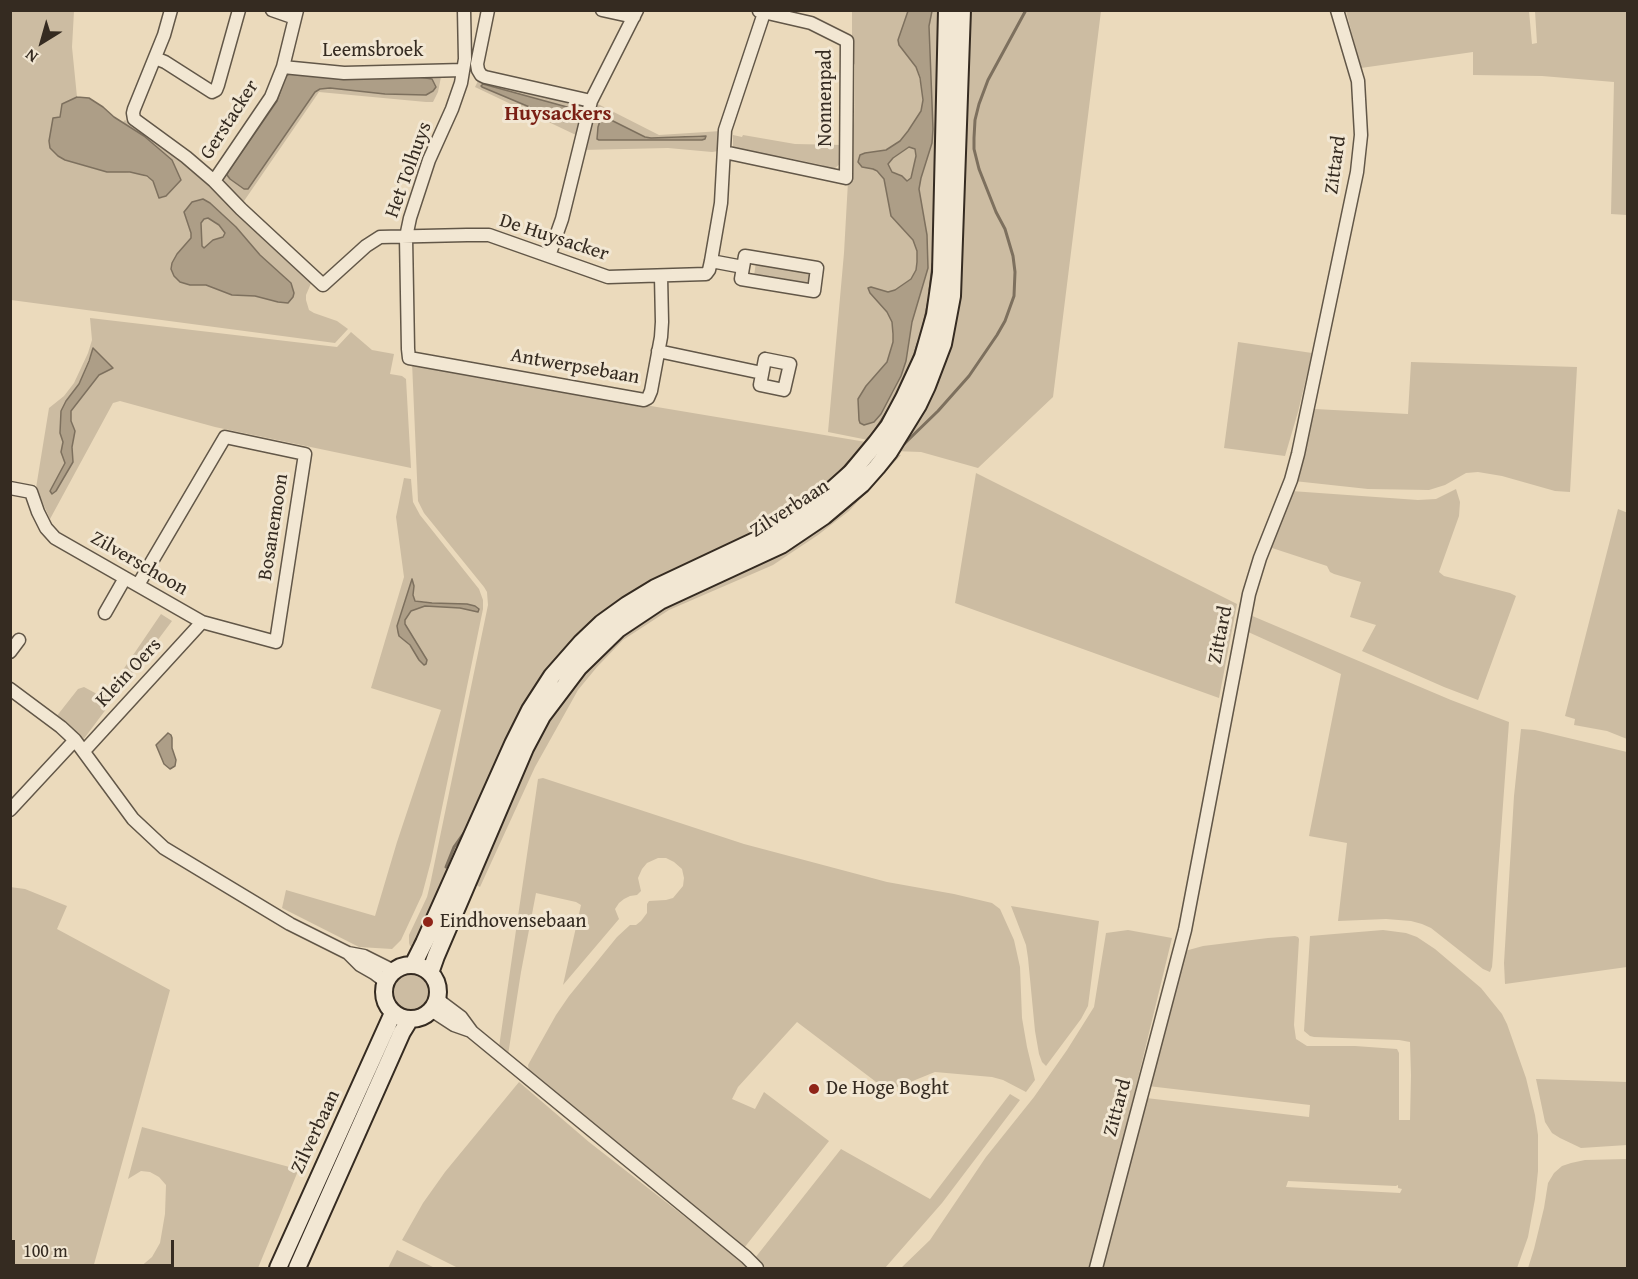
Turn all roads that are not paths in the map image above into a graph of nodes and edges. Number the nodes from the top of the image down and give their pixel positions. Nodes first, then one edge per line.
1 (171, 10) edge
2 (239, 10) edge
3 (272, 10) edge
4 (464, 10) edge
5 (488, 10) edge
6 (602, 10) edge
7 (947, 10) edge
8 (962, 10) edge
9 (1337, 10) edge
10 (762, 11) edge
11 (296, 14) edge
12 (635, 14) edge
13 (155, 58) junction
14 (283, 67) junction
15 (463, 70) junction
16 (591, 101) junction
17 (724, 152) junction
18 (214, 181) junction
19 (406, 237) junction
20 (549, 256) junction
21 (711, 261) junction
22 (743, 267) junction
23 (661, 276) junction
24 (657, 351) junction
25 (409, 358) joint
26 (762, 373) dead end
27 (10, 488) edge
28 (125, 578) junction
29 (138, 585) junction
30 (105, 613) dead end
31 (202, 622) junction
32 (19, 640) dead end
33 (276, 642) joint
34 (10, 652) edge
35 (10, 689) edge
36 (75, 740) junction
37 (84, 751) junction
38 (10, 810) edge
39 (413, 965) junction
40 (430, 973) junction
41 (390, 977) junction
42 (434, 1005) junction
43 (393, 1013) junction
44 (410, 1019) junction
45 (278, 1269) edge
46 (297, 1269) edge
47 (757, 1269) edge
48 (1096, 1269) edge

1 - 13 street, De Huysacker
2 - 13 street
3 - 11 street
4 - 15 street, Het Tolhuys
5 - 16 street
6 - 12 street
7 - 39 main road, Zilverbaan
8 - 40 main road, Zilverbaan
9 - 48 street, Zittard
10 - 17 street
10 - 17 street, Nonnenpad
11 - 14 street, Gerstacker
12 - 16 street
13 - 18 street, De Huysacker
14 - 15 street, Leemsbroek
14 - 18 street, Gerstacker
15 - 19 street, Het Tolhuys
16 - 20 street
17 - 21 street
18 - 19 street, De Huysacker
19 - 20 street, De Huysacker
19 - 25 street, Het Tolhuys
20 - 23 street, De Huysacker
21 - 22 street
21 - 23 street, De Huysacker
22 - 22 street
23 - 24 street, Antwerpsebaan
24 - 25 street, Antwerpsebaan
24 - 26 street
27 - 28 street, Zilverschoon
28 - 29 street, Zilverschoon
28 - 30 street
29 - 31 street, Zilverschoon
29 - 33 street, Bosanemoon
31 - 33 street, Zilverschoon
31 - 37 street, Klein Oers
32 - 34 street
35 - 36 street
36 - 37 street
36 - 38 street
37 - 41 street
39 - 40 main road
39 - 41 main road
40 - 42 main road
41 - 43 main road
42 - 44 main road
42 - 47 street
43 - 44 main road
43 - 45 main road, Zilverbaan
44 - 46 main road, Zilverbaan

